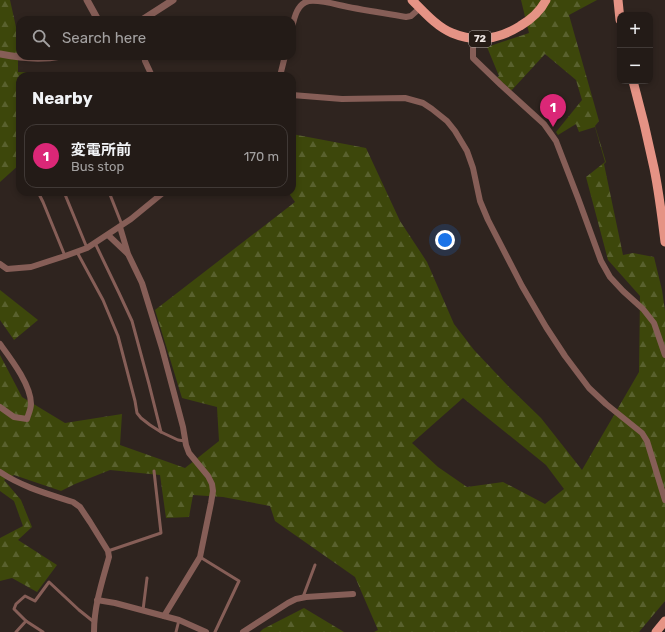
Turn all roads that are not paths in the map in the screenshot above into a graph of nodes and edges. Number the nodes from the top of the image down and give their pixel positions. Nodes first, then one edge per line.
1 (87, 0) edge
2 (173, 0) edge
3 (412, 0) edge
4 (546, 0) edge
5 (618, 0) edge
6 (420, 8) junction
7 (619, 12) edge
8 (96, 16) edge
9 (148, 16) edge
10 (295, 16) edge
11 (473, 38) junction
12 (0, 54) edge
13 (16, 57) edge
14 (284, 60) edge
15 (145, 61) dead end
16 (150, 72) edge
17 (281, 72) edge
18 (634, 84) edge
19 (296, 95) edge
20 (40, 196) edge
21 (66, 196) edge
22 (110, 196) edge
23 (159, 196) edge
24 (121, 226) junction
25 (108, 234) junction
26 (665, 242) edge
27 (94, 243) junction
28 (87, 248) junction
29 (77, 252) junction
30 (128, 254) junction
31 (65, 256) junction
32 (0, 264) edge
33 (0, 344) edge
34 (665, 355) edge
35 (0, 407) edge
36 (161, 432) junction
37 (185, 441) junction
38 (154, 471) dead end
39 (0, 472) edge
40 (665, 500) edge
41 (108, 551) junction
42 (200, 557) junction
43 (315, 565) dead end
44 (147, 578) dead end
45 (353, 594) dead end
46 (303, 598) junction
47 (97, 600) junction
48 (143, 610) junction
49 (164, 616) junction
50 (179, 620) junction
51 (26, 621) junction
52 (665, 621) edge
53 (94, 622) junction
54 (16, 632) edge
55 (43, 632) edge
56 (94, 632) edge
57 (176, 632) edge
58 (206, 632) edge
59 (215, 632) edge
60 (243, 632) edge
61 (656, 632) edge

1 - 8 street
2 - 9 street
3 - 6 main road, 72
4 - 11 main road, 72
5 - 7 main road
6 - 10 street
6 - 11 main road, 72
11 - 34 street
12 - 13 street
14 - 17 street
15 - 16 street
18 - 26 main road
19 - 40 street
20 - 31 lane
21 - 28 lane
22 - 24 lane
23 - 24 street
24 - 25 street
24 - 30 street
25 - 27 street
25 - 30 street
27 - 28 street
27 - 36 lane
28 - 29 street
29 - 31 street
29 - 36 lane
30 - 37 street
31 - 32 street
33 - 35 street
36 - 37 lane
37 - 42 street
38 - 41 lane
39 - 41 street
41 - 47 street
42 - 49 street
42 - 59 lane
43 - 46 lane
44 - 48 lane
45 - 46 street
46 - 60 street
47 - 48 street
47 - 53 street
48 - 49 street
49 - 50 street
50 - 57 lane
50 - 58 street
51 - 53 lane
51 - 54 lane
51 - 55 lane
52 - 61 main road
53 - 56 street

